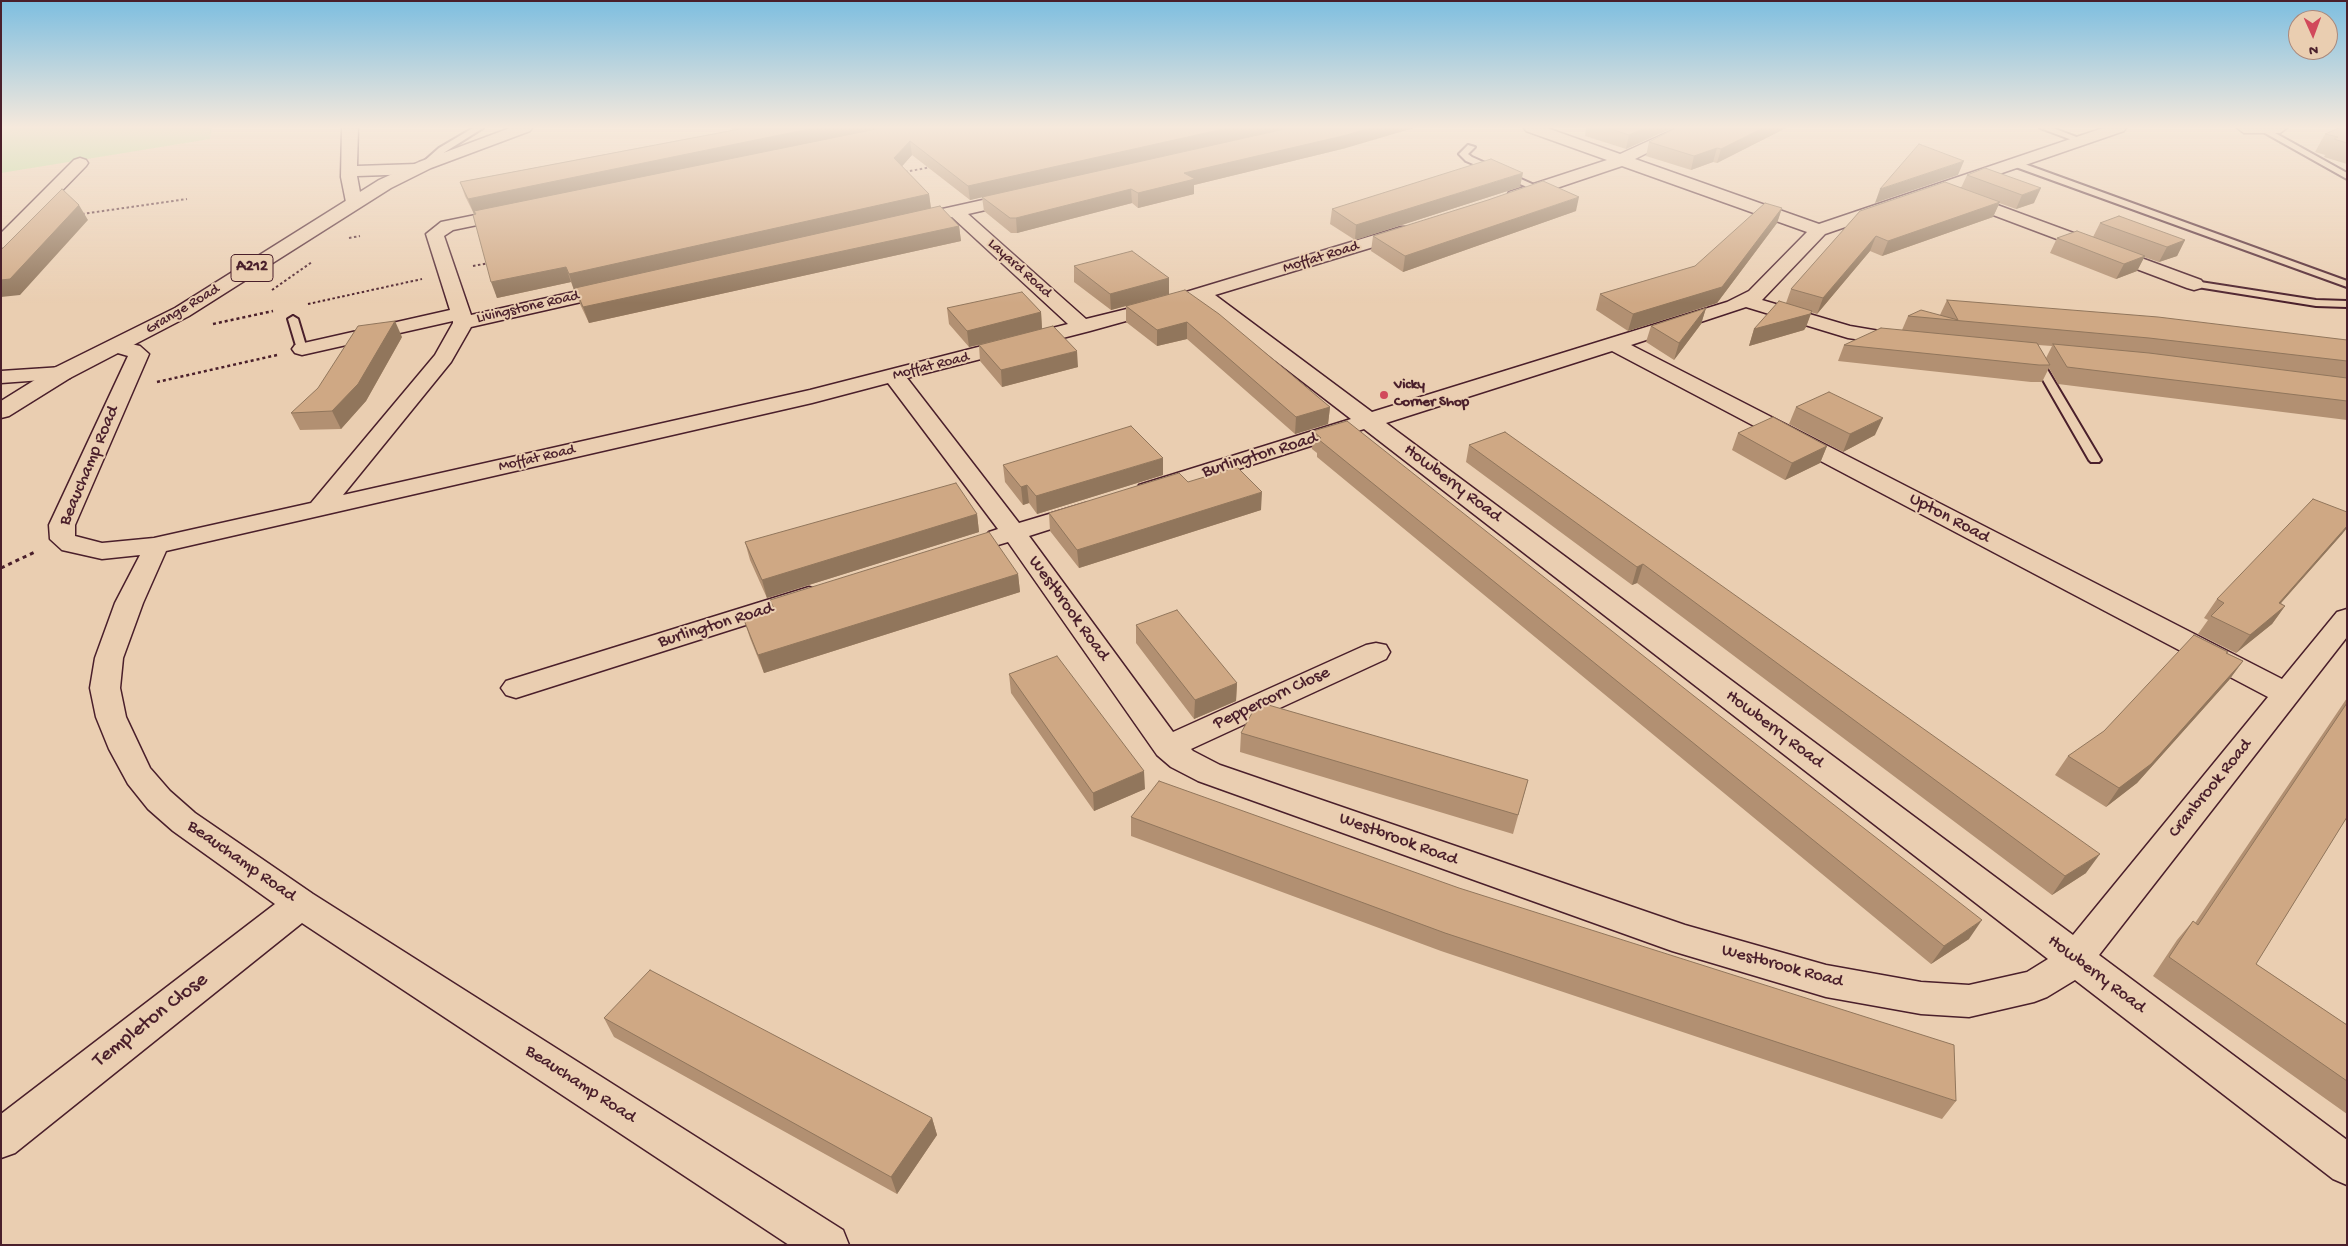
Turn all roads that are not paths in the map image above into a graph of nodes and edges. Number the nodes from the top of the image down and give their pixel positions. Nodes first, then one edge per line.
1 (58, 186) edge
2 (350, 186) edge
3 (384, 186) edge
4 (1533, 186) edge
5 (1542, 186) edge
6 (1694, 186) edge
7 (1953, 186) edge
8 (2077, 186) edge
9 (1537, 188) junction
10 (1942, 190) junction
11 (1032, 194) edge
12 (352, 203) junction
13 (1495, 203) edge
14 (524, 210) edge
15 (956, 212) junction
16 (898, 225) edge
17 (1424, 226) edge
18 (1818, 230) junction
19 (1, 243) edge
20 (2194, 284) joint
21 (2347, 284) edge
22 (627, 286) edge
23 (1201, 294) junction
24 (1746, 301) junction
25 (2347, 304) edge
26 (462, 318) junction
27 (293, 319) dead end
28 (1083, 327) junction
29 (1920, 342) edge
30 (1612, 343) junction
31 (118, 347) junction
32 (302, 349) joint
33 (2036, 352) edge
34 (62, 373) junction
35 (894, 376) junction
36 (1, 377) edge
37 (1, 411) edge
38 (1370, 421) junction
39 (2095, 460) dead end
40 (319, 509) junction
41 (1013, 532) junction
42 (976, 544) edge
43 (154, 546) junction
44 (835, 588) edge
45 (2347, 618) edge
46 (1376, 652) dead end
47 (516, 688) dead end
48 (2286, 694) junction
49 (1168, 747) junction
50 (301, 904) junction
51 (2074, 959) junction
52 (1, 1139) edge
53 (2347, 1165) edge
54 (828, 1245) edge

1 - 19 street
2 - 12 street
3 - 12 street, Grange Road / A212
4 - 9 lane
5 - 9 street
6 - 18 street
7 - 10 street, Burlington Road
8 - 21 lane
9 - 13 street
10 - 18 street, Burlington Road
10 - 20 street
11 - 15 street
12 - 31 street, Grange Road / A212
14 - 26 street
15 - 16 street
15 - 28 street, Layard Road
17 - 23 street, Moffat Road
18 - 24 street, Burlington Road
20 - 25 lane
22 - 26 street, Livingstone Road
23 - 28 street, Moffat Road
23 - 38 street, Howberry Road
24 - 29 street
24 - 30 street, Burlington Road
26 - 32 street
26 - 40 street, Livingstone Road
27 - 32 lane
28 - 35 street, Moffat Road
30 - 38 street, Burlington Road
30 - 48 street, Upton Road
31 - 34 street, Grange Road / A212
31 - 43 street, Beauchamp Road
33 - 39 lane
34 - 36 street
34 - 37 street, Grange Road / A212
35 - 40 street, Moffat Road
35 - 41 street, Westbrook Road
38 - 41 street, Burlington Road
38 - 51 street, Howberry Road
40 - 43 street, Moffat Road
41 - 42 street, Burlington Road
41 - 49 street, Westbrook Road
43 - 50 street, Beauchamp Road
44 - 47 street, Burlington Road
45 - 48 street, Cranbrook Road
46 - 49 street, Peppercorn Close
48 - 51 street, Cranbrook Road
49 - 51 street, Westbrook Road
50 - 52 street, Templeton Close
50 - 54 street, Beauchamp Road
51 - 53 street, Howberry Road

